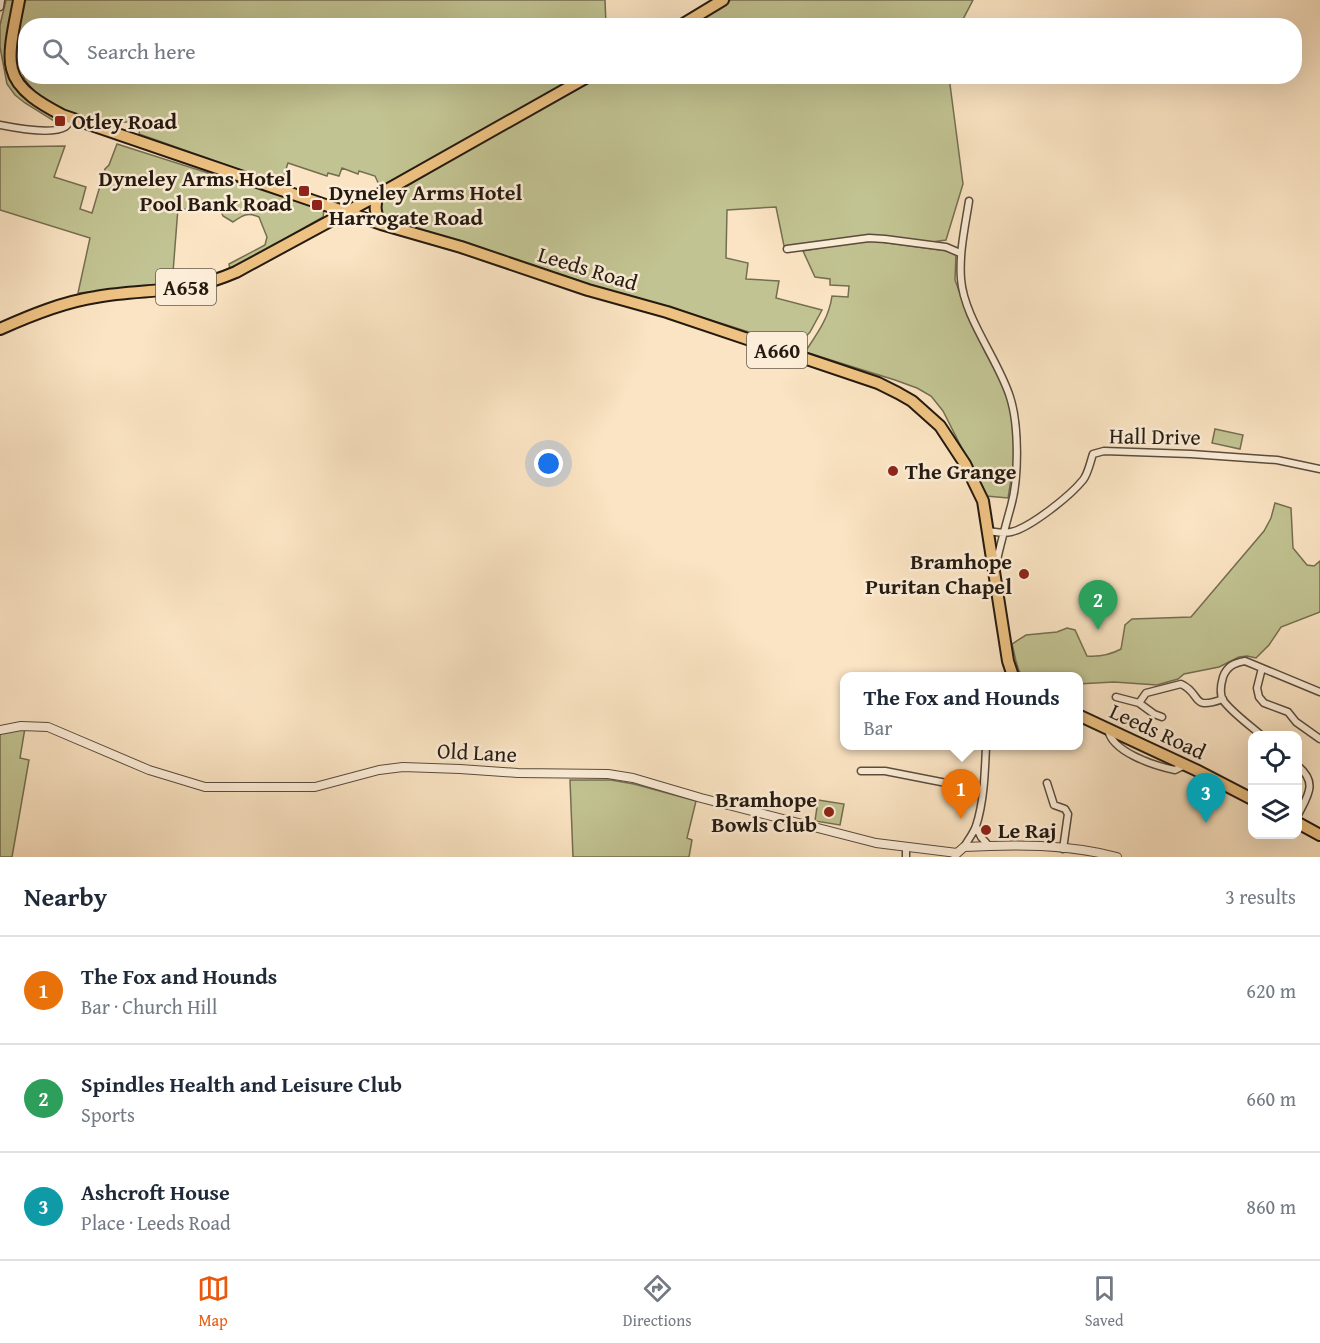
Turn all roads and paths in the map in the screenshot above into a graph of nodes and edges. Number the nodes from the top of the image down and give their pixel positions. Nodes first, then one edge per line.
1 (1, 0) edge
2 (19, 0) edge
3 (723, 0) edge
4 (0, 7) edge
5 (693, 18) edge
6 (18, 82) edge
7 (20, 84) edge
8 (575, 84) edge
9 (72, 119) junction
10 (0, 125) edge
11 (378, 195) junction
12 (969, 201) dead end
13 (347, 212) junction
14 (381, 224) junction
15 (787, 249) dead end
16 (960, 253) junction
17 (0, 329) edge
18 (1320, 469) edge
19 (988, 531) junction
20 (1004, 533) junction
21 (993, 563) junction
22 (1262, 668) junction
23 (1012, 672) edge
24 (1320, 692) edge
25 (1116, 697) dead end
26 (1223, 699) junction
27 (1139, 703) junction
28 (1083, 717) edge
29 (1162, 717) dead end
30 (0, 730) edge
31 (1257, 731) edge
32 (1320, 739) edge
33 (986, 750) edge
34 (1302, 769) edge
35 (861, 771) dead end
36 (1047, 783) dead end
37 (982, 790) junction
38 (1248, 797) edge
39 (1302, 807) edge
40 (1302, 825) edge
41 (976, 826) junction
42 (1320, 835) edge
43 (988, 846) junction
44 (906, 848) junction
45 (1064, 849) junction
46 (958, 852) edge
47 (906, 857) edge
48 (1117, 857) edge

1 - 4 street
2 - 6 highway, Leeds Road / A660
3 - 5 highway
7 - 9 highway, Leeds Road / A660
8 - 11 highway, A658
9 - 10 street
9 - 13 highway, Leeds Road / A660
11 - 13 highway, A658
11 - 14 highway
12 - 16 street
13 - 14 highway, Leeds Road / A660
13 - 17 highway, A658
14 - 19 highway, Leeds Road / A660
15 - 16 street
16 - 20 street
18 - 20 street, Hall Drive
19 - 20 street, Hall Drive
19 - 21 highway, Leeds Road / A660
20 - 21 street
21 - 23 highway, Leeds Road / A660
22 - 24 street
22 - 26 street
22 - 32 street
25 - 27 street
26 - 27 street
26 - 31 street
27 - 29 street
28 - 38 highway, Leeds Road
30 - 44 street, Old Lane
33 - 37 street
34 - 39 street
35 - 37 street
36 - 45 street
37 - 41 street
40 - 42 highway
41 - 43 street
41 - 46 street
43 - 45 street, Old Lane
43 - 46 street, Old Lane
44 - 46 street, Old Lane
44 - 47 street
45 - 48 street, Old Lane

